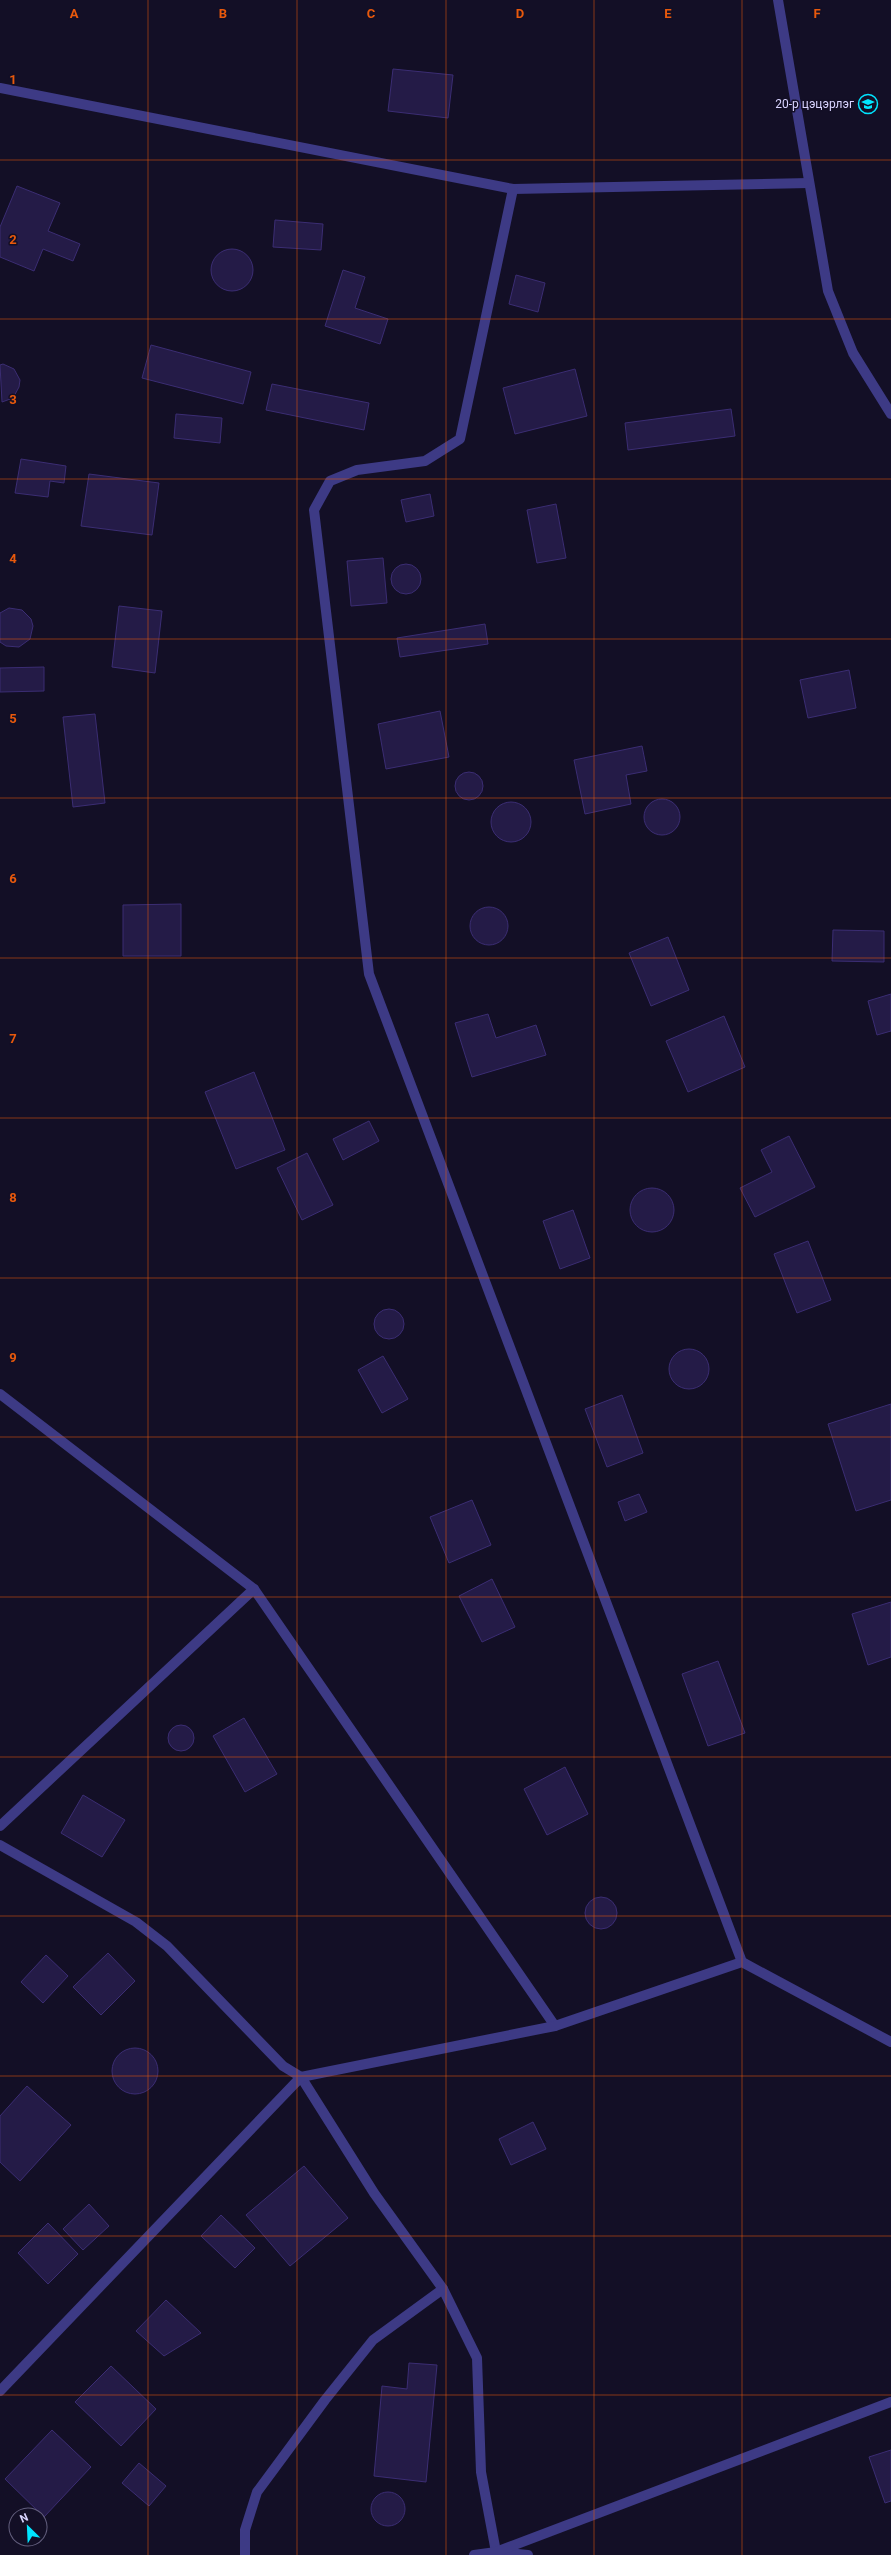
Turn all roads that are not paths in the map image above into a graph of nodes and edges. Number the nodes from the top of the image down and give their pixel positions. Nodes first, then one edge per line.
1 (778, 0) edge
2 (0, 88) edge
3 (809, 183) junction
4 (513, 189) junction
5 (891, 414) edge
6 (0, 1394) edge
7 (254, 1589) junction
8 (0, 1826) edge
9 (0, 1845) edge
10 (742, 1962) junction
11 (555, 2026) junction
12 (891, 2042) edge
13 (301, 2077) junction
14 (443, 2289) junction
15 (0, 2390) edge
16 (891, 2402) edge
17 (496, 2552) junction
18 (245, 2555) edge
19 (474, 2555) edge
20 (528, 2555) edge

1 - 3 street
2 - 4 street
3 - 4 street
3 - 5 street
4 - 10 street
6 - 7 street
7 - 8 street
7 - 11 street
9 - 13 street
10 - 11 street
10 - 12 street
11 - 13 street
13 - 14 street
13 - 15 street
14 - 17 street
14 - 18 street
16 - 17 street
17 - 19 street
17 - 20 street

